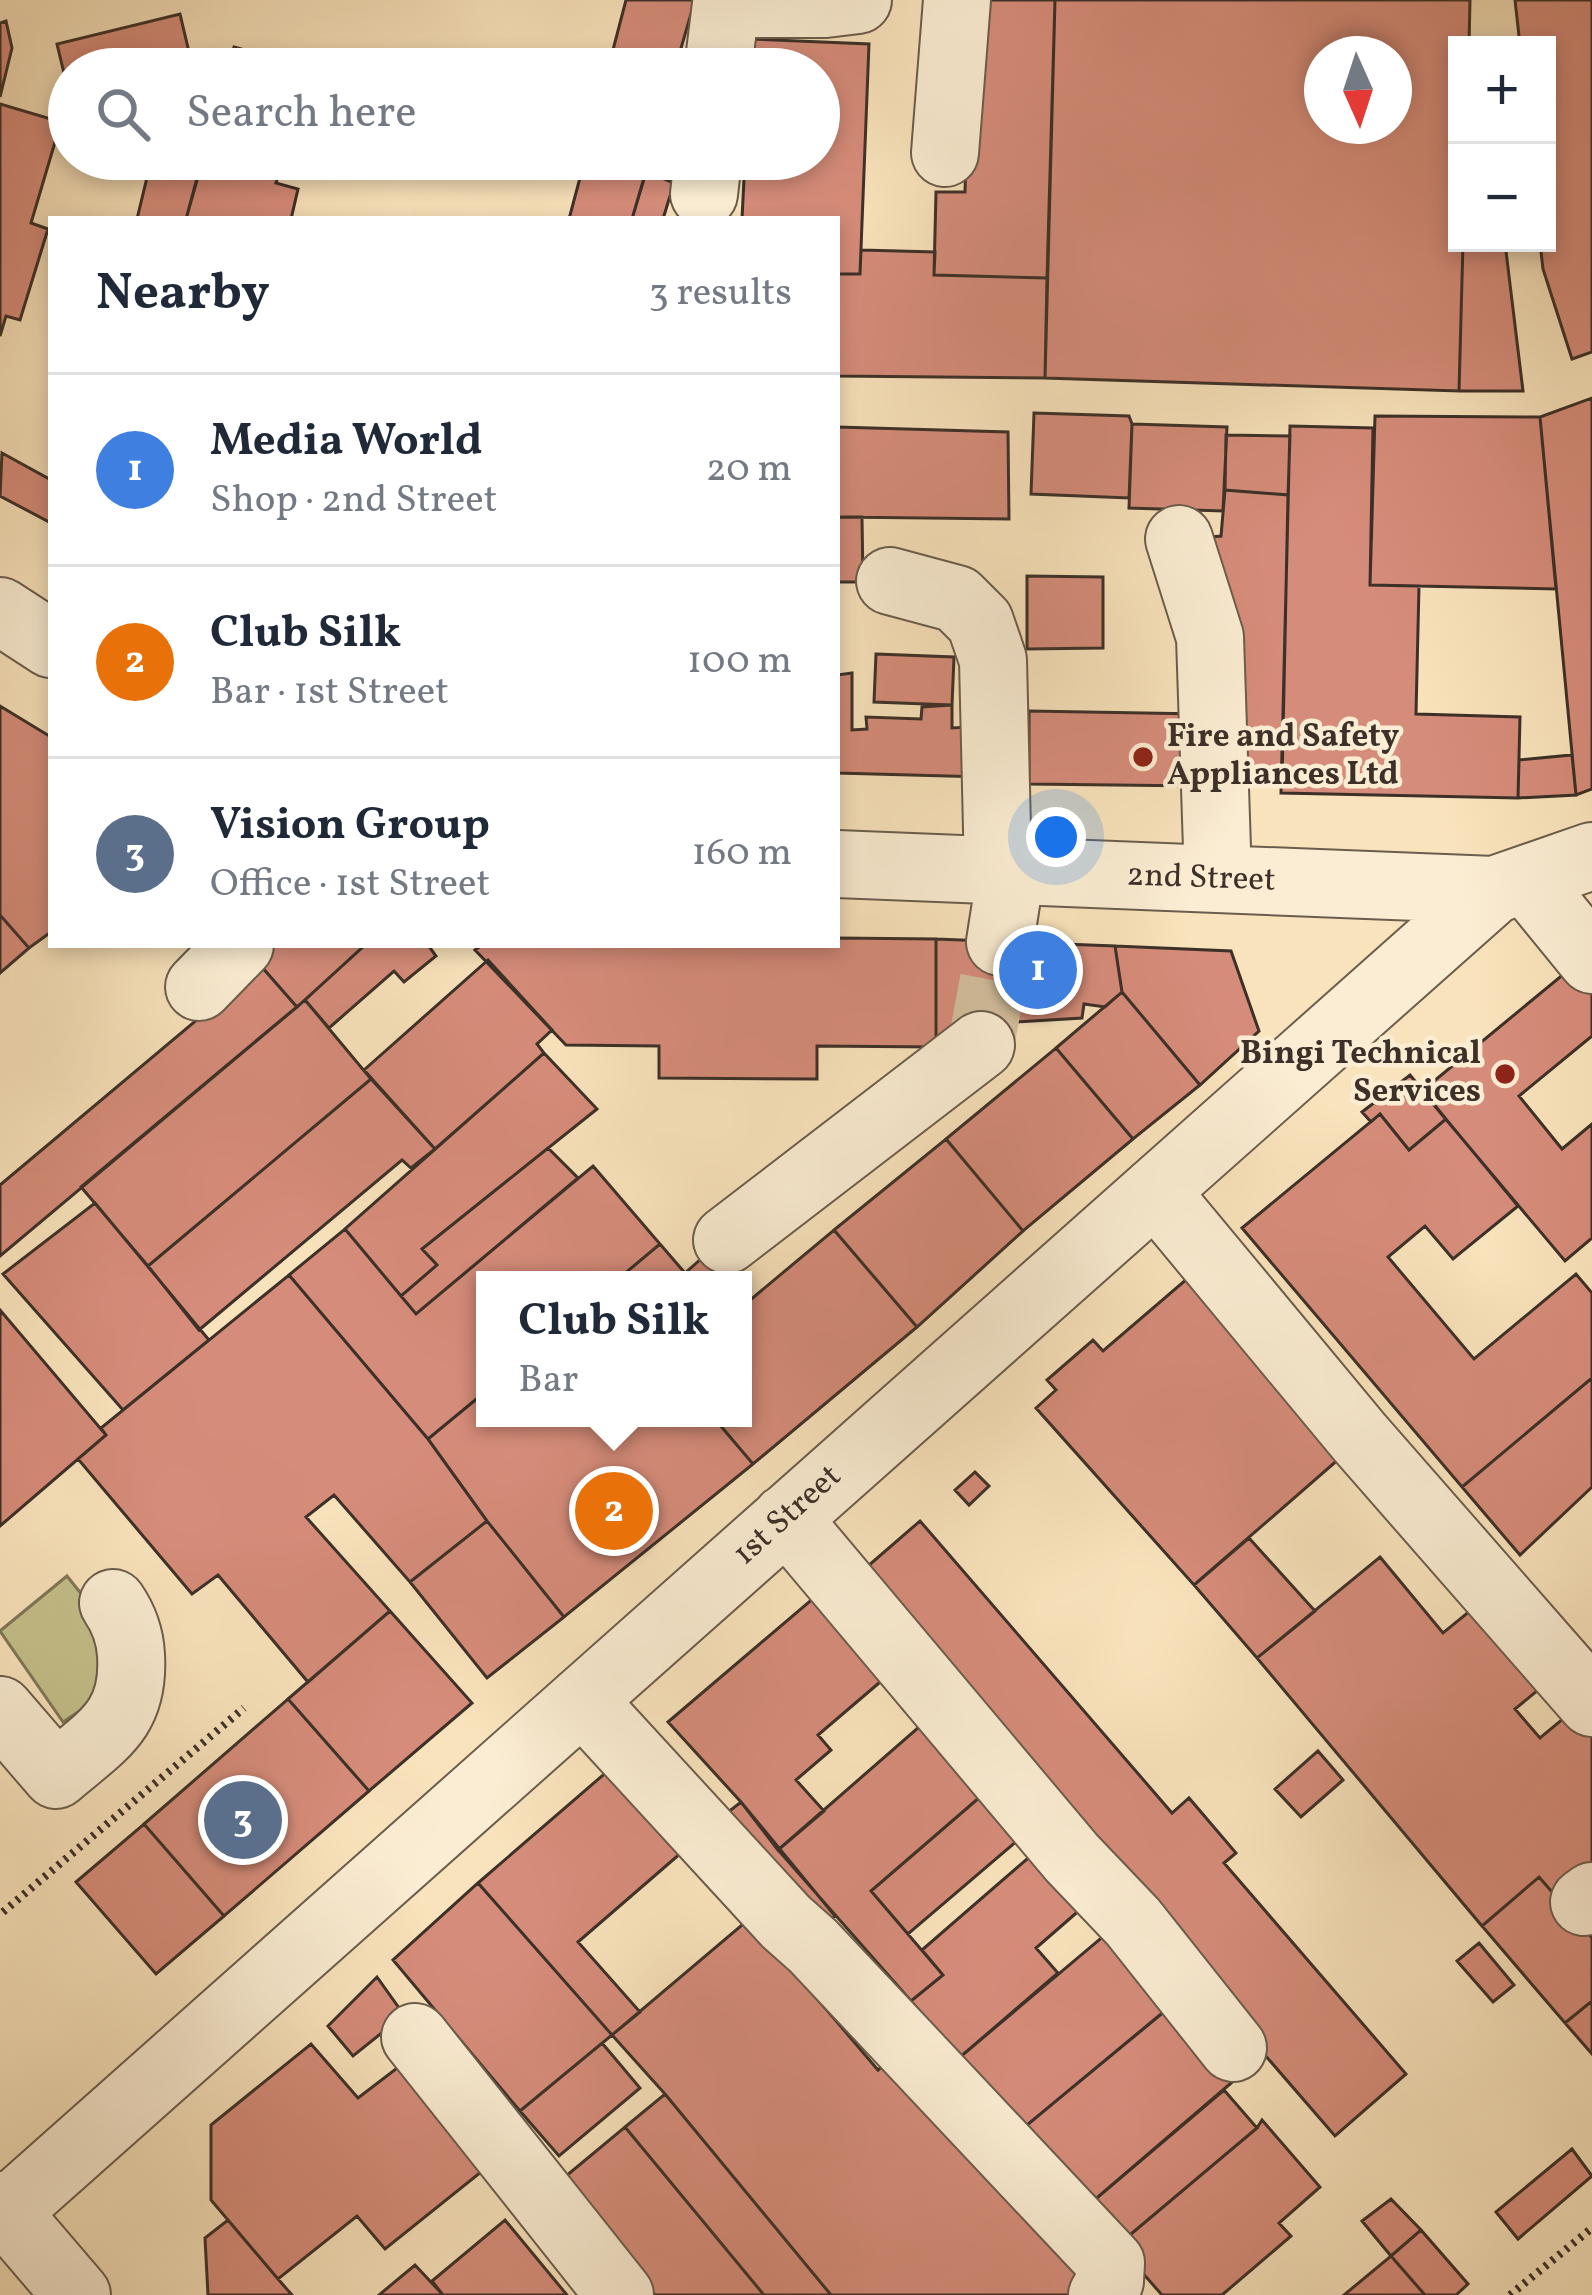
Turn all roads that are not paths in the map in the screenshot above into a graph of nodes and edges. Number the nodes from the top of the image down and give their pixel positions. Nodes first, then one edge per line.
1 (858, 0) edge
2 (956, 0) edge
3 (721, 48) edge
4 (945, 152) dead end
5 (1179, 539) dead end
6 (890, 581) dead end
7 (0, 611) edge
8 (48, 642) edge
9 (1592, 856) edge
10 (840, 865) edge
11 (1004, 872) junction
12 (1218, 879) junction
13 (1510, 884) junction
14 (1000, 941) tunnel mouth
15 (1592, 960) edge
16 (981, 1045) tunnel mouth
17 (1163, 1184) junction
18 (727, 1240) dead end
19 (786, 1518) junction
20 (112, 1603) dead end
21 (1592, 1660) edge
22 (582, 1700) junction
23 (1592, 1703) edge
24 (0, 1710) edge
25 (415, 2037) dead end
26 (1233, 2048) dead end
27 (3, 2208) edge
28 (76, 2295) edge
29 (620, 2295) edge
30 (1102, 2295) edge

1 - 3 street
2 - 4 street
5 - 12 street
6 - 11 street
7 - 8 street
9 - 13 street, 1st Street
10 - 11 street, 2nd Street
11 - 12 street, 2nd Street
11 - 14 street
12 - 13 street, 2nd Street
13 - 15 street
13 - 17 street, 1st Street
16 - 18 street
17 - 19 street, 1st Street
17 - 21 street
17 - 23 street
19 - 22 street, 1st Street
19 - 26 street
20 - 24 street
22 - 27 street, 1st Street
22 - 30 street
25 - 29 street
27 - 28 street

